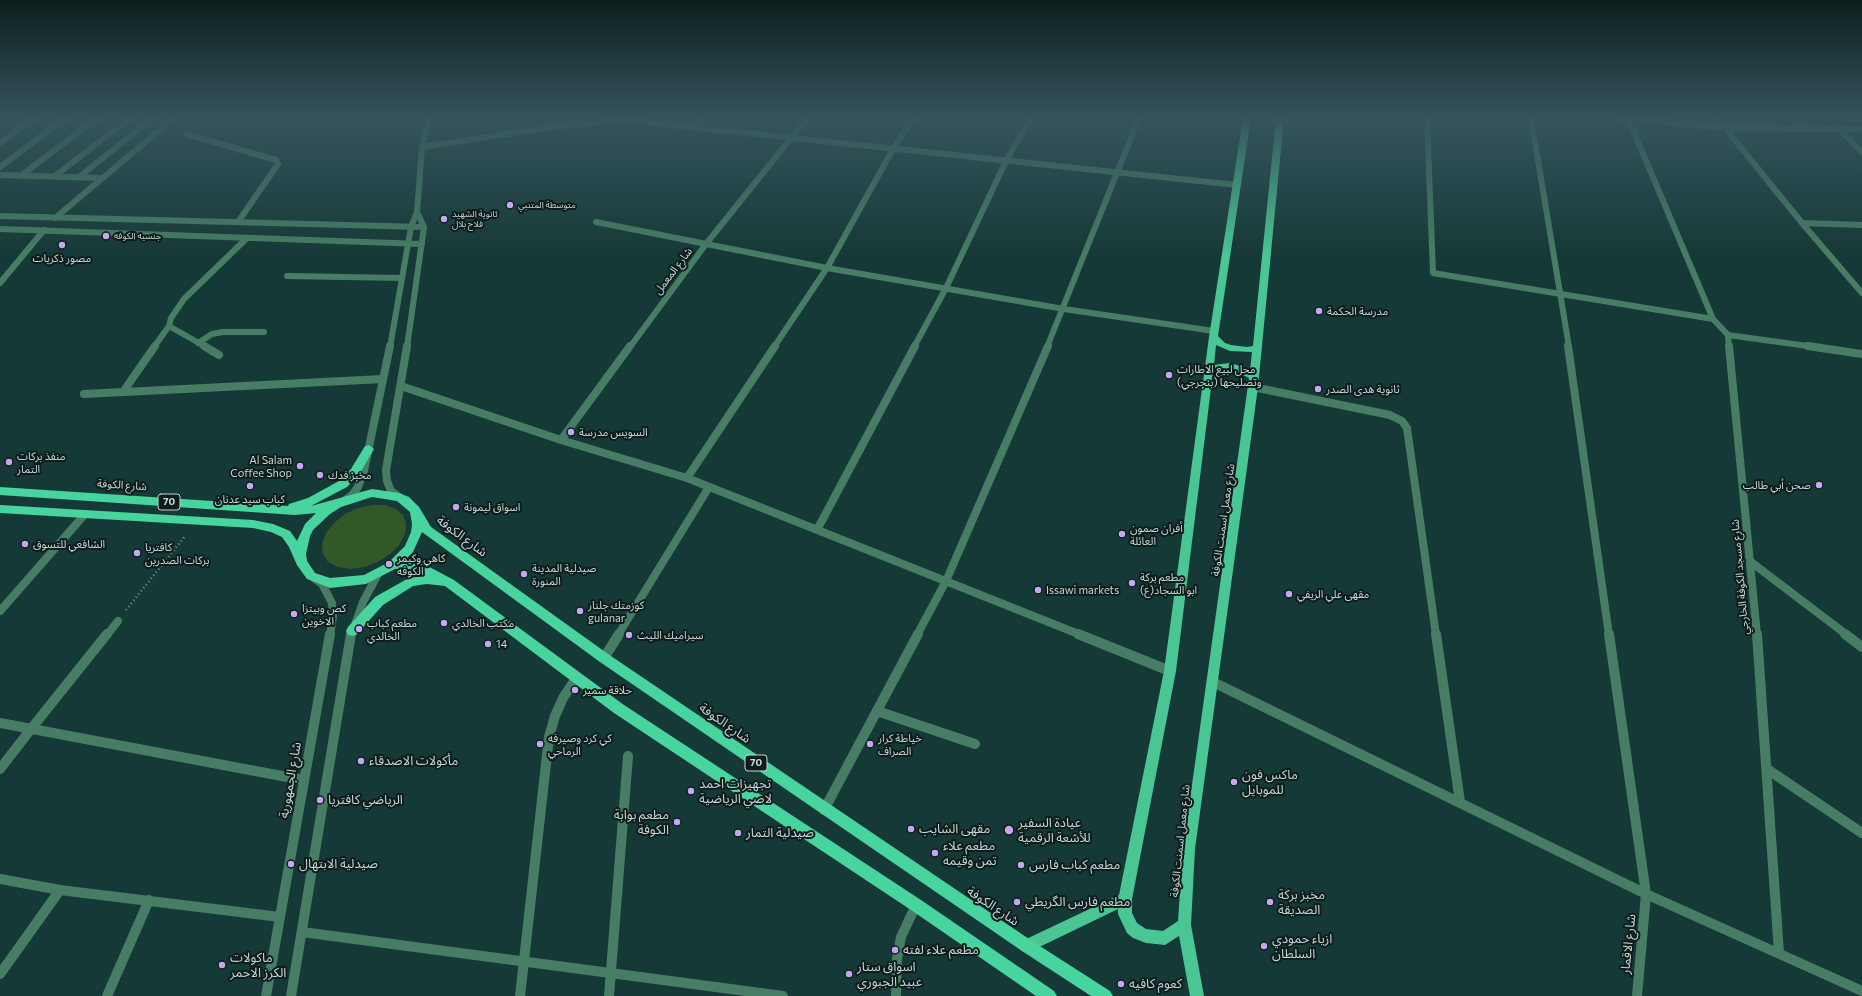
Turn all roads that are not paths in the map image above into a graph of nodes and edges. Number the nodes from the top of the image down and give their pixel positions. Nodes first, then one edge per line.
1 (36, 164) edge
2 (70, 164) edge
3 (95, 164) edge
4 (118, 164) edge
5 (278, 164) edge
6 (421, 164) edge
7 (769, 164) edge
8 (884, 164) edge
9 (1004, 164) edge
10 (1038, 164) edge
11 (1121, 164) edge
12 (1240, 164) edge
13 (1275, 164) edge
14 (1429, 164) edge
15 (1539, 164) edge
16 (1648, 164) edge
17 (1755, 164) edge
18 (1118, 173) junction
19 (0, 174) edge
20 (22, 175) junction
21 (55, 176) junction
22 (79, 177) junction
23 (102, 178) junction
24 (1237, 185) junction
25 (417, 212) junction
26 (0, 216) edge
27 (55, 218) junction
28 (238, 222) junction
29 (596, 222) dead end
30 (1802, 223) junction
31 (1862, 225) edge
32 (411, 227) junction
33 (424, 227) junction
34 (0, 229) edge
35 (44, 230) junction
36 (247, 238) junction
37 (422, 244) junction
38 (706, 244) junction
39 (409, 245) junction
40 (827, 268) junction
41 (287, 276) dead end
42 (402, 278) junction
43 (0, 283) edge
44 (946, 288) junction
45 (1862, 292) edge
46 (1561, 294) junction
47 (1064, 309) junction
48 (1713, 319) junction
49 (169, 326) junction
50 (264, 332) dead end
51 (1213, 334) junction
52 (1728, 335) junction
53 (198, 342) junction
54 (1257, 348) junction
55 (1862, 354) edge
56 (219, 355) dead end
57 (1208, 370) junction
58 (383, 378) junction
59 (1254, 382) junction
60 (401, 386) junction
61 (123, 392) junction
62 (84, 394) dead end
63 (561, 440) junction
64 (368, 449) junction
65 (687, 478) junction
66 (709, 487) junction
67 (0, 491) edge
68 (399, 497) junction
69 (340, 503) junction
70 (0, 509) edge
71 (273, 510) junction
72 (85, 514) junction
73 (417, 516) junction
74 (817, 530) junction
75 (301, 562) junction
76 (1751, 562) junction
77 (393, 565) junction
78 (378, 574) junction
79 (312, 576) junction
80 (946, 581) junction
81 (450, 583) junction
82 (0, 611) edge
83 (118, 621) road end
84 (352, 631) junction
85 (1862, 647) edge
86 (604, 658) junction
87 (1170, 671) junction
88 (577, 677) junction
89 (1213, 682) junction
90 (877, 711) junction
91 (0, 723) edge
92 (31, 729) junction
93 (974, 744) dead end
94 (628, 756) dead end
95 (0, 769) edge
96 (1767, 769) junction
97 (303, 780) junction
98 (1460, 802) junction
99 (824, 810) junction
100 (1862, 832) edge
101 (0, 879) edge
102 (60, 890) junction
103 (1646, 894) junction
104 (1125, 898) junction
105 (149, 900) junction
106 (916, 905) junction
107 (280, 917) junction
108 (1184, 925) junction
109 (302, 932) junction
110 (1027, 946) junction
111 (1779, 953) junction
112 (524, 961) junction
113 (610, 973) junction
114 (0, 974) edge
115 (1862, 990) edge
116 (107, 996) edge
117 (266, 996) edge
118 (291, 996) edge
119 (520, 996) edge
120 (609, 996) edge
121 (783, 996) edge
122 (896, 996) edge
123 (1049, 996) edge
124 (1105, 996) edge
125 (1197, 996) edge
126 (1637, 996) edge

1 - 20 street
2 - 21 street
3 - 22 street
4 - 23 street
5 - 28 street
6 - 25 street
7 - 38 street, شارع المعمل
8 - 40 street
9 - 44 street
10 - 18 street
11 - 18 street
12 - 24 main road
13 - 54 main road, شارع معمل اسمنت الكوفة
14 - 46 street
15 - 46 street, شارع الاقمار
16 - 48 street
17 - 30 street
18 - 24 street
18 - 47 street
19 - 20 street
20 - 21 street
21 - 22 street
22 - 23 street
23 - 27 street
24 - 51 main road
25 - 32 street
25 - 33 street
26 - 27 street
27 - 28 street
28 - 32 street
29 - 38 street
30 - 31 street
30 - 45 street
32 - 33 street
32 - 39 street
33 - 37 street
34 - 35 street
35 - 36 street
35 - 43 street
36 - 39 street
36 - 49 street
37 - 39 street
37 - 60 street
38 - 40 street
38 - 63 street, شارع المعمل
39 - 42 street
40 - 44 street
40 - 65 street
41 - 42 street
42 - 58 street
44 - 47 street
44 - 74 street
46 - 48 street
46 - 103 street, شارع الاقمار
47 - 51 street
47 - 80 street
48 - 52 street
49 - 53 street
49 - 61 street
50 - 53 street
51 - 54 main road
51 - 57 main road
52 - 55 street
52 - 76 street, شارع مسجد الكوفة الخارجي
53 - 56 street
54 - 59 main road, شارع معمل اسمنت الكوفة
57 - 59 main road
57 - 87 main road
58 - 61 street
58 - 64 street
59 - 89 main road, شارع معمل اسمنت الكوفة
59 - 98 street
60 - 63 street
60 - 68 street
61 - 62 street
63 - 65 street
64 - 69 street
64 - 71 highway
65 - 66 street
66 - 74 street
66 - 86 street
67 - 71 highway, شارع الكوفة / 70
68 - 69 highway, 70
68 - 73 highway, 70
69 - 71 highway, شارع الكوفة / 70
69 - 75 highway, 70
70 - 72 highway, 70
72 - 75 highway, 70
72 - 82 street
73 - 77 highway
73 - 86 highway, شارع الكوفة / 70
74 - 80 street
75 - 79 highway, 70
76 - 85 street
76 - 96 street, شارع مسجد الكوفة الخارجي
77 - 78 highway
77 - 81 highway
78 - 79 highway
78 - 84 street
79 - 97 street, شارع الجمهورية
80 - 87 street
80 - 90 street
81 - 84 highway
81 - 88 highway
83 - 92 street
84 - 109 street
86 - 99 highway, شارع الكوفة / 70
87 - 104 main road
88 - 106 highway
88 - 112 street
89 - 98 street
89 - 108 main road, شارع معمل اسمنت الكوفة
90 - 93 street
90 - 99 street
91 - 92 street
92 - 95 street
92 - 97 street
94 - 113 street
96 - 100 street
96 - 111 street, شارع مسجد الكوفة الخارجي
97 - 107 street, شارع الجمهورية
98 - 103 street
99 - 110 highway, شارع الكوفة / 70
101 - 102 street
102 - 105 street
102 - 114 street
103 - 111 street
103 - 126 street, شارع الاقمار
104 - 108 main road
104 - 110 main road
105 - 107 street
105 - 116 street
106 - 122 street
106 - 123 highway
107 - 117 street, شارع الجمهورية
108 - 125 main road, شارع معمل اسمنت الكوفة
109 - 112 street
109 - 118 street
110 - 124 highway, شارع الكوفة / 70
111 - 115 street
112 - 113 street
112 - 119 street
113 - 120 street
113 - 121 street

